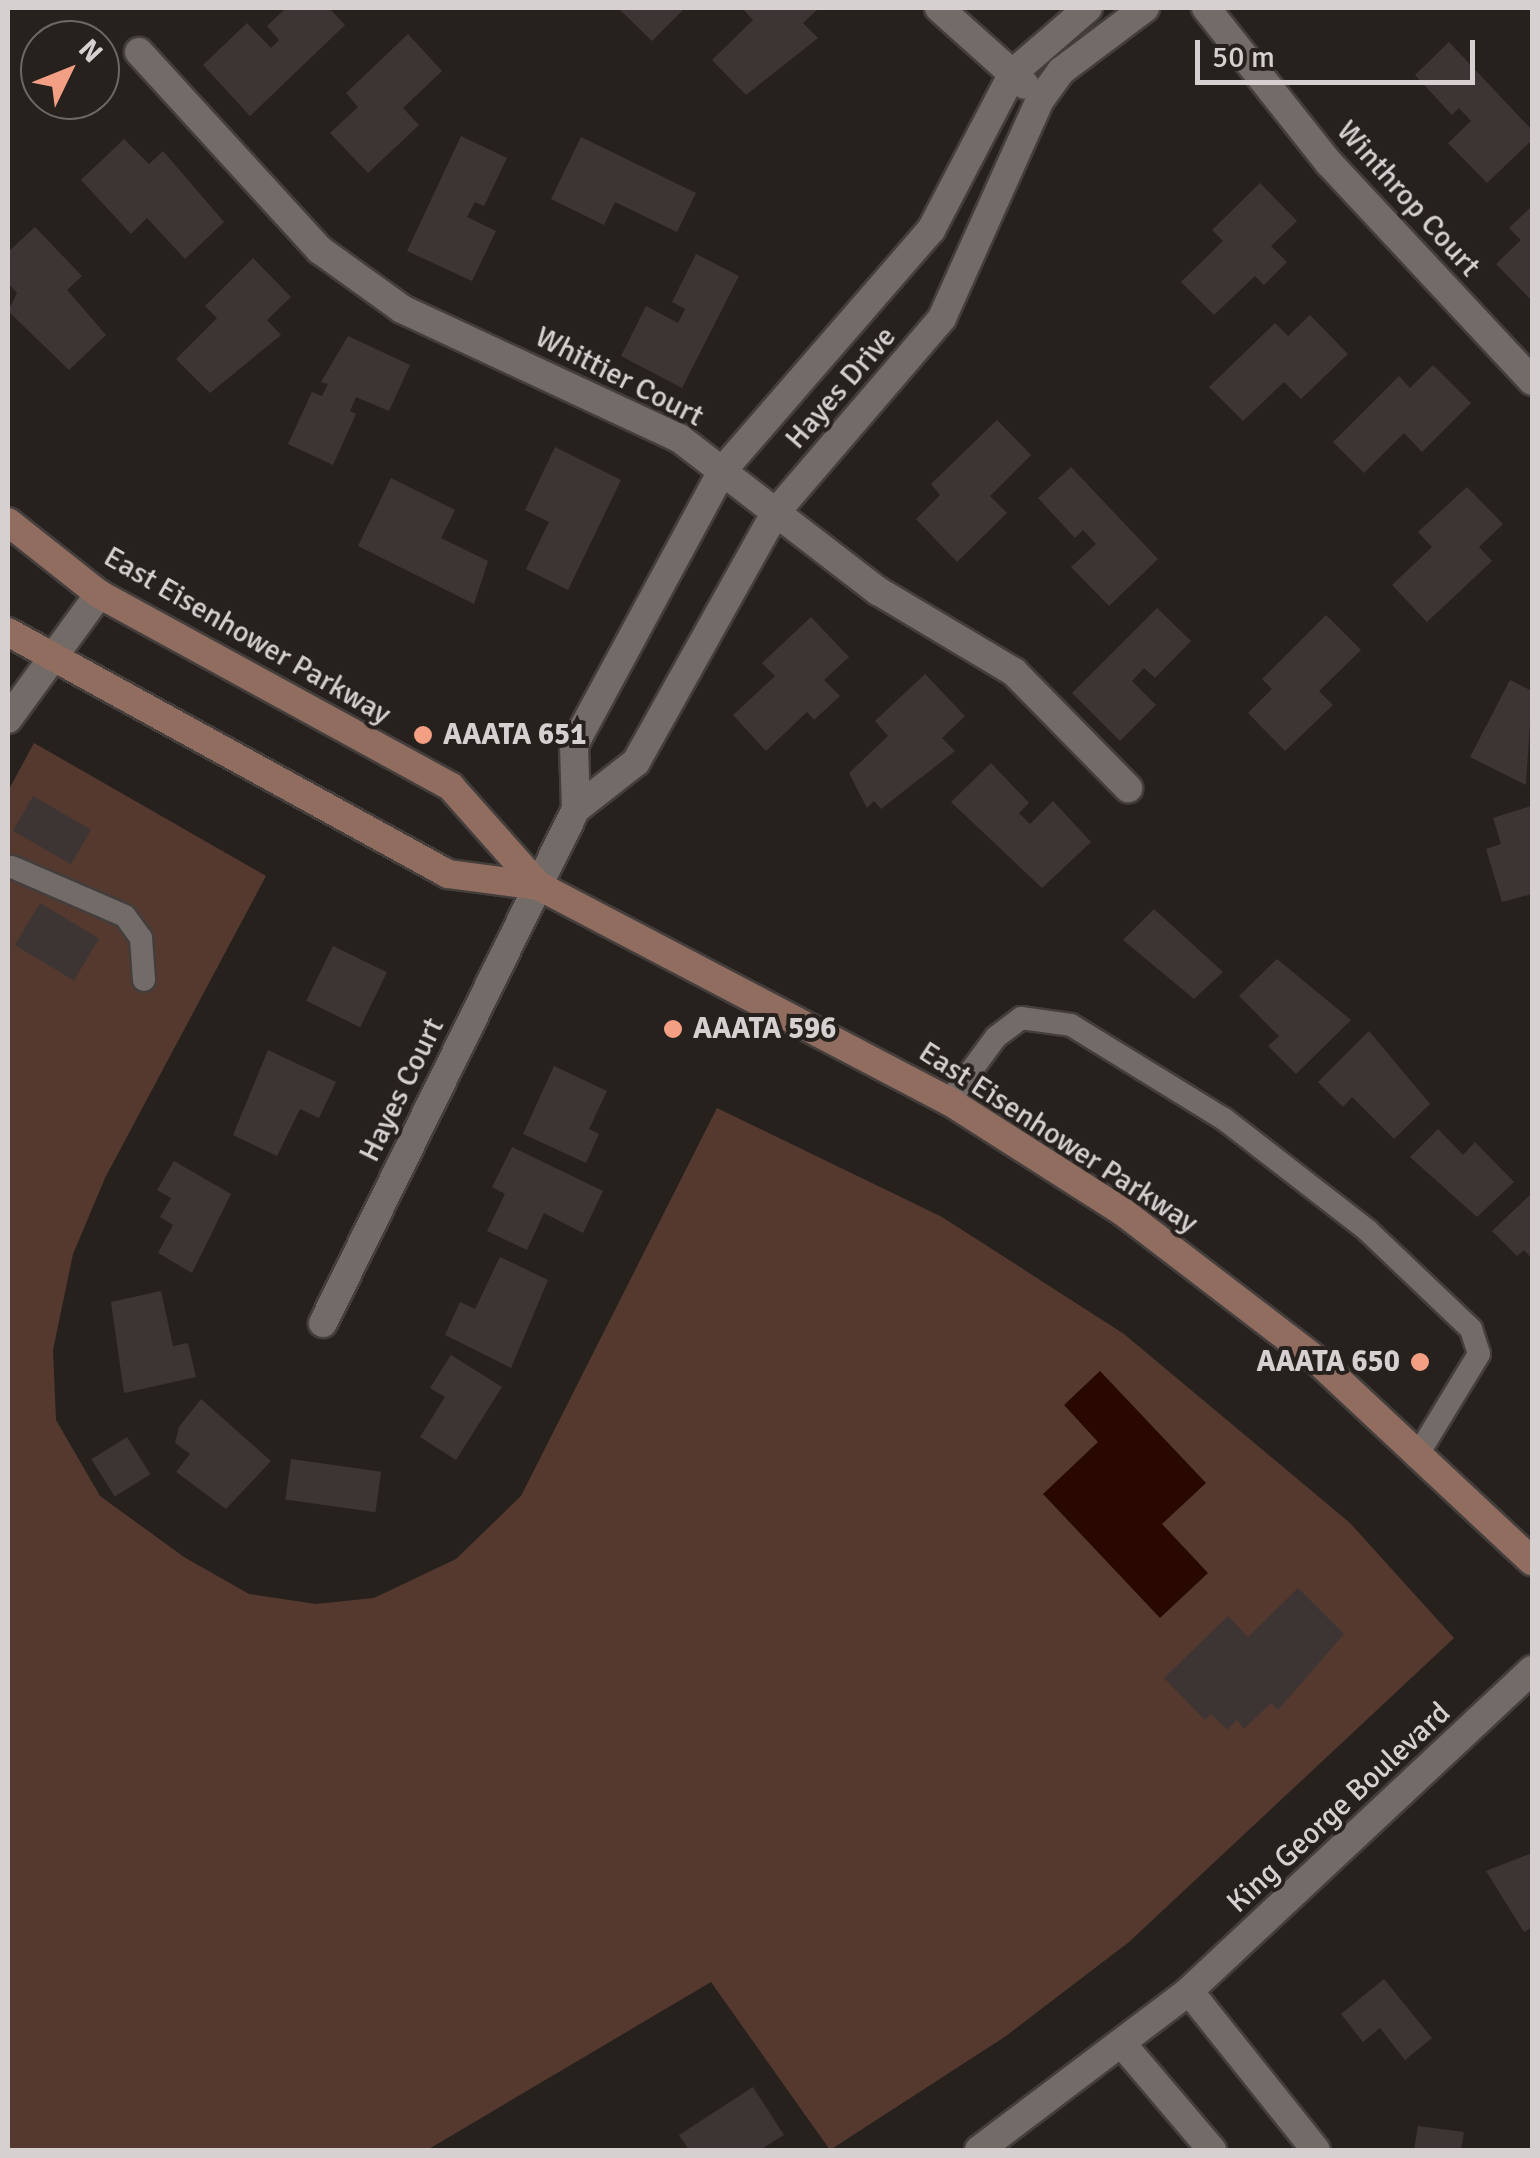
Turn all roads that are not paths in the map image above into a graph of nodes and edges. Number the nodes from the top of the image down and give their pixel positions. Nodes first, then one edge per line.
1 (938, 8) edge
2 (1088, 8) edge
3 (1145, 8) edge
4 (1206, 8) edge
5 (139, 52) dead end
6 (1013, 73) junction
7 (1040, 100) junction
8 (1532, 381) edge
9 (722, 472) junction
10 (776, 512) junction
11 (8, 522) edge
12 (99, 594) junction
13 (8, 632) edge
14 (48, 662) junction
15 (8, 718) edge
16 (1128, 788) dead end
17 (576, 810) junction
18 (9, 868) edge
19 (540, 886) junction
20 (144, 980) dead end
21 (950, 1101) junction
22 (323, 1323) dead end
23 (1420, 1450) junction
24 (1532, 1560) edge
25 (1532, 1670) edge
26 (1189, 1991) junction
27 (1123, 2045) junction
28 (979, 2150) edge
29 (1212, 2150) edge
30 (1316, 2150) edge

1 - 6 street
2 - 6 street, Hayes Drive
3 - 7 street, Hayes Drive
4 - 8 street, Winthrop Court
5 - 9 street, Whittier Court
6 - 7 street
6 - 9 street, Hayes Drive
7 - 10 street, Hayes Drive
9 - 10 street, Whittier Court
9 - 17 street, Hayes Drive
10 - 16 street, Whittier Court
10 - 17 street, Hayes Drive
11 - 12 main road, East Eisenhower Parkway
12 - 14 street
12 - 19 main road, East Eisenhower Parkway
13 - 14 main road, East Eisenhower Parkway
14 - 15 street
14 - 19 main road, East Eisenhower Parkway
17 - 19 street, Hayes Drive
18 - 20 lane
19 - 21 main road, East Eisenhower Parkway
19 - 22 street, Hayes Court
21 - 23 main road, East Eisenhower Parkway
21 - 23 lane
23 - 24 main road, East Eisenhower Parkway
25 - 26 street, King George Boulevard
26 - 27 street, King George Boulevard
26 - 30 street
27 - 28 street, King George Boulevard
27 - 29 street

